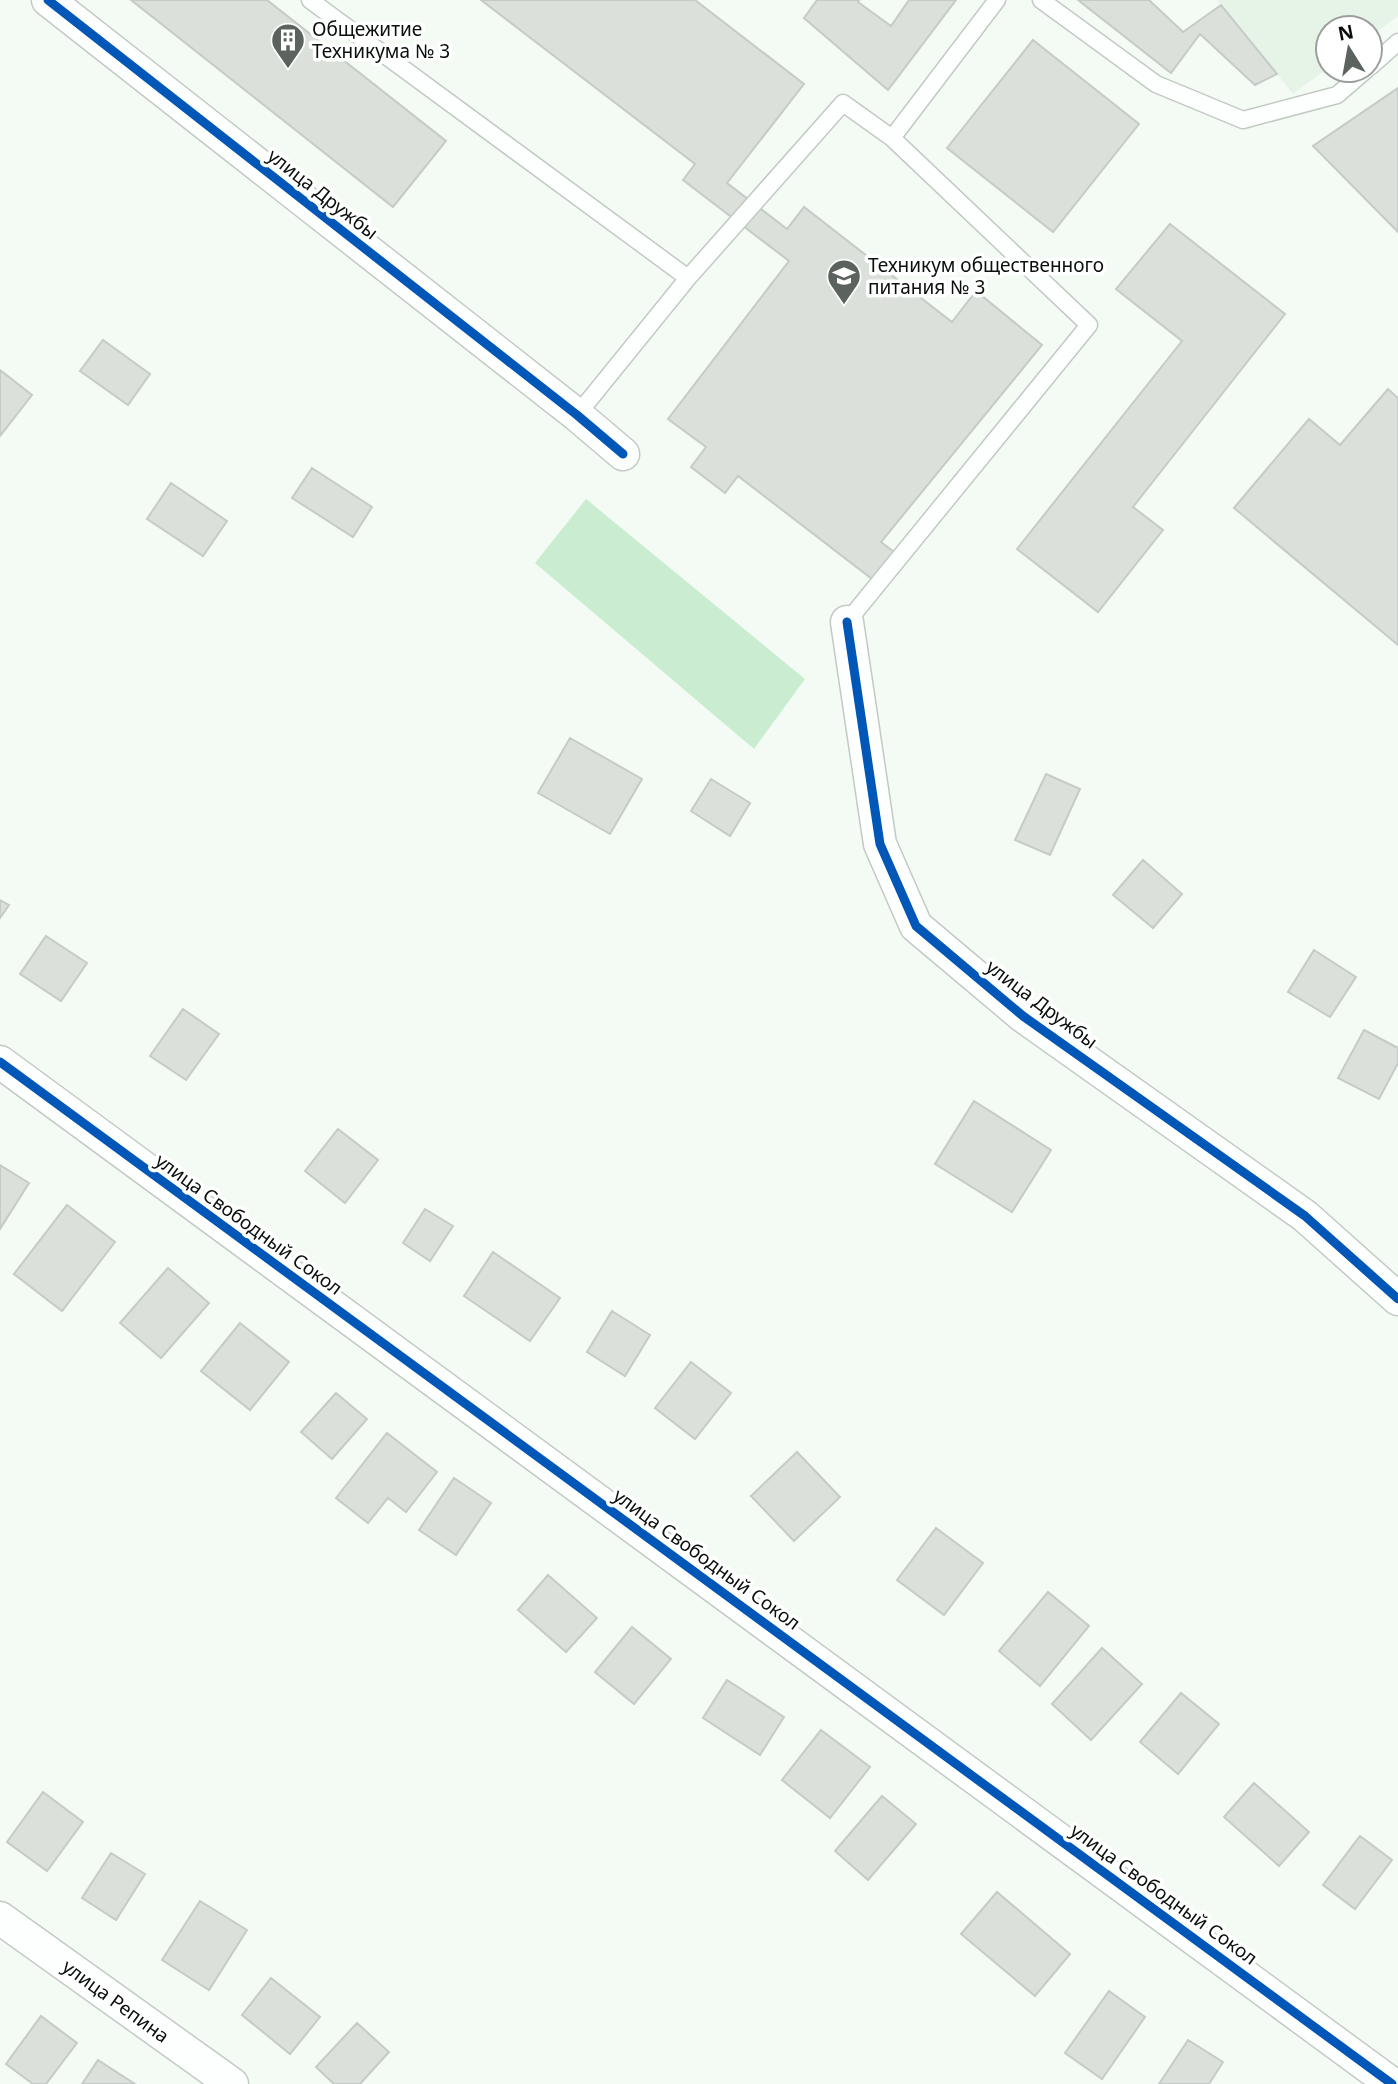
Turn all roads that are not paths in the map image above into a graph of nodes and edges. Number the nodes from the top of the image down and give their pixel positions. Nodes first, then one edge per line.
1 (48, 0) edge
2 (310, 0) edge
3 (997, 0) edge
4 (1041, 0) edge
5 (1398, 43) edge
6 (1384, 54) edge
7 (1350, 84) edge
8 (892, 138) junction
9 (688, 278) junction
10 (577, 415) junction
11 (623, 454) dead end
12 (847, 622) joint
13 (0, 1062) edge
14 (1398, 1299) edge
15 (0, 1919) edge
16 (232, 2084) edge
17 (1392, 2084) edge

1 - 10 street, улица Дружбы
2 - 9 lane
3 - 8 lane
4 - 7 lane
5 - 6 lane
8 - 9 lane
8 - 12 lane
9 - 10 lane
10 - 11 street, улица Дружбы
12 - 14 street, улица Дружбы
13 - 17 street, улица Свободный Сокол
15 - 16 street, улица Репина

